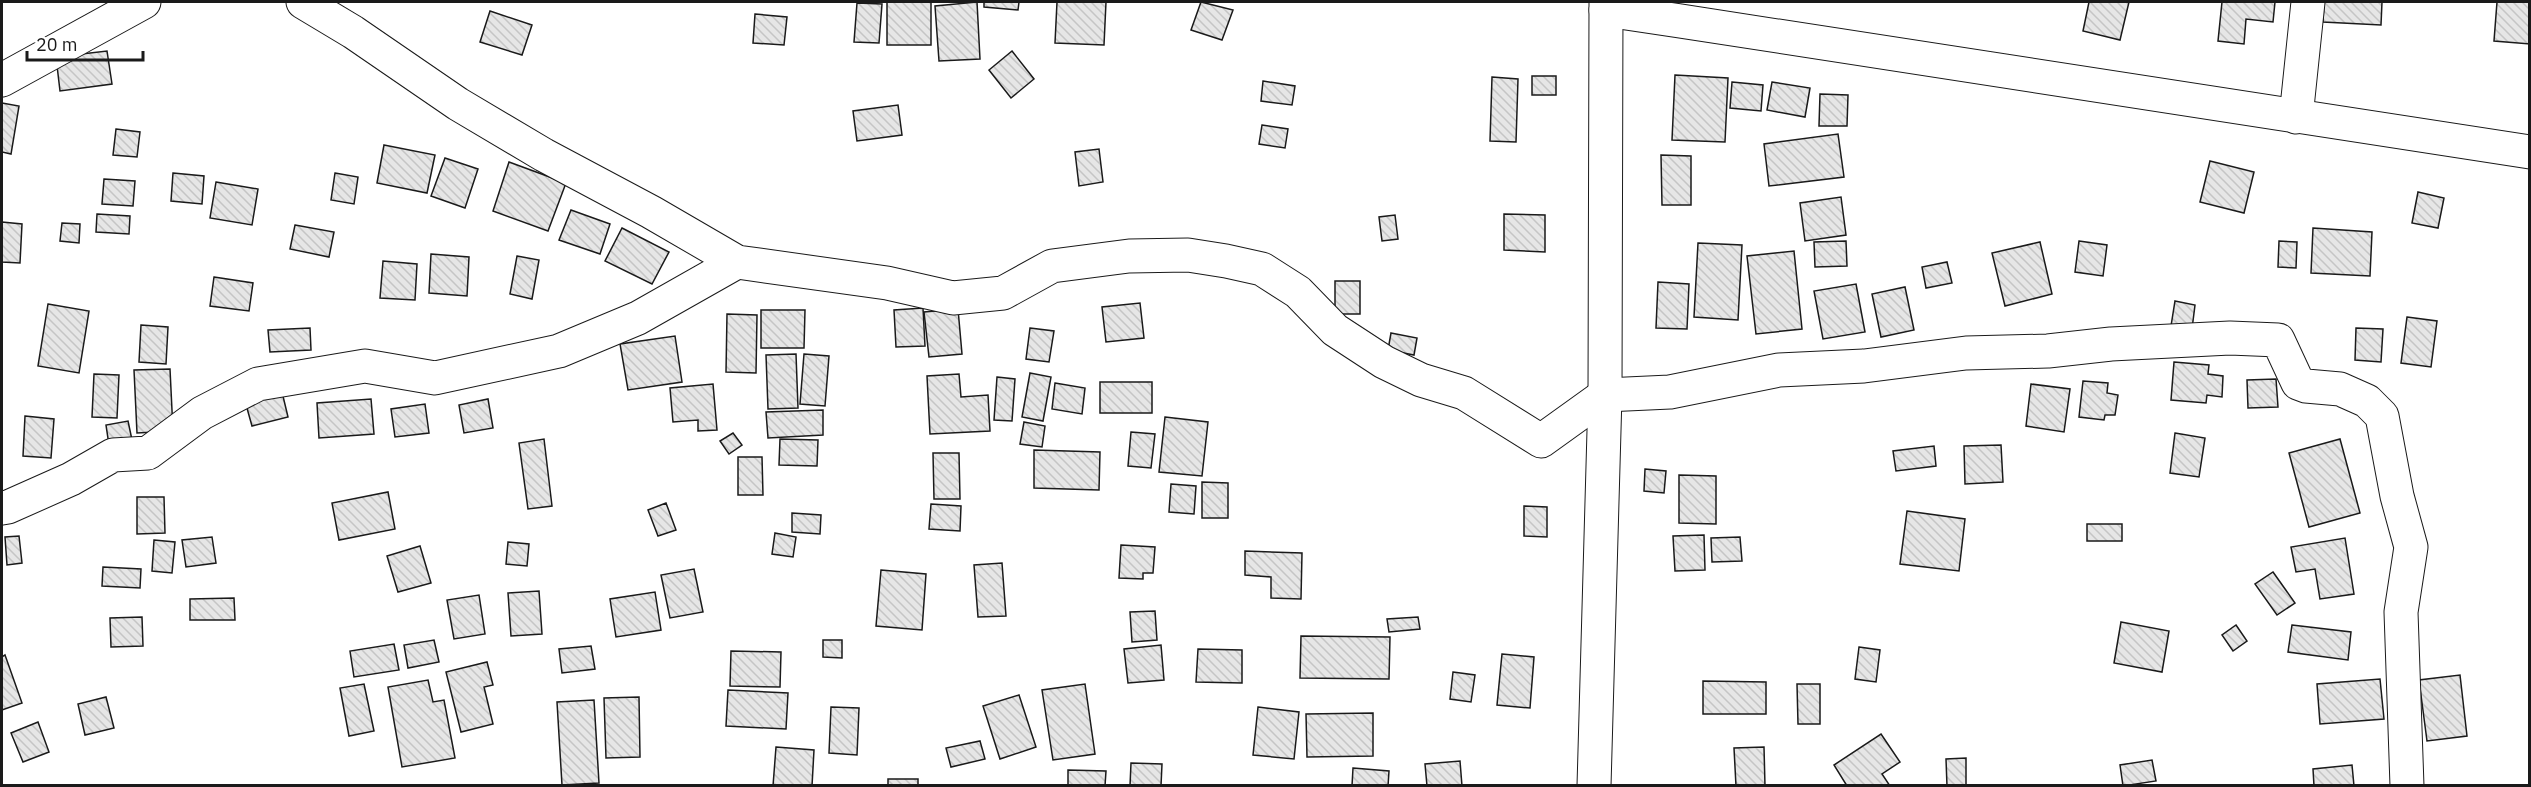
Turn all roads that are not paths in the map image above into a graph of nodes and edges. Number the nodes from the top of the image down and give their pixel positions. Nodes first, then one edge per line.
1 (144, 2) edge
2 (303, 2) edge
3 (2308, 2) edge
4 (1606, 6) edge
5 (2, 80) edge
6 (2296, 117) junction
7 (2529, 152) edge
8 (737, 262) junction
9 (1605, 395) junction
10 (2, 508) edge
11 (1594, 786) edge
12 (2407, 786) edge

1 - 5 street
2 - 8 street
3 - 6 street
4 - 6 street
4 - 9 street
6 - 7 street
8 - 9 street
8 - 10 street
9 - 11 street
9 - 12 street

